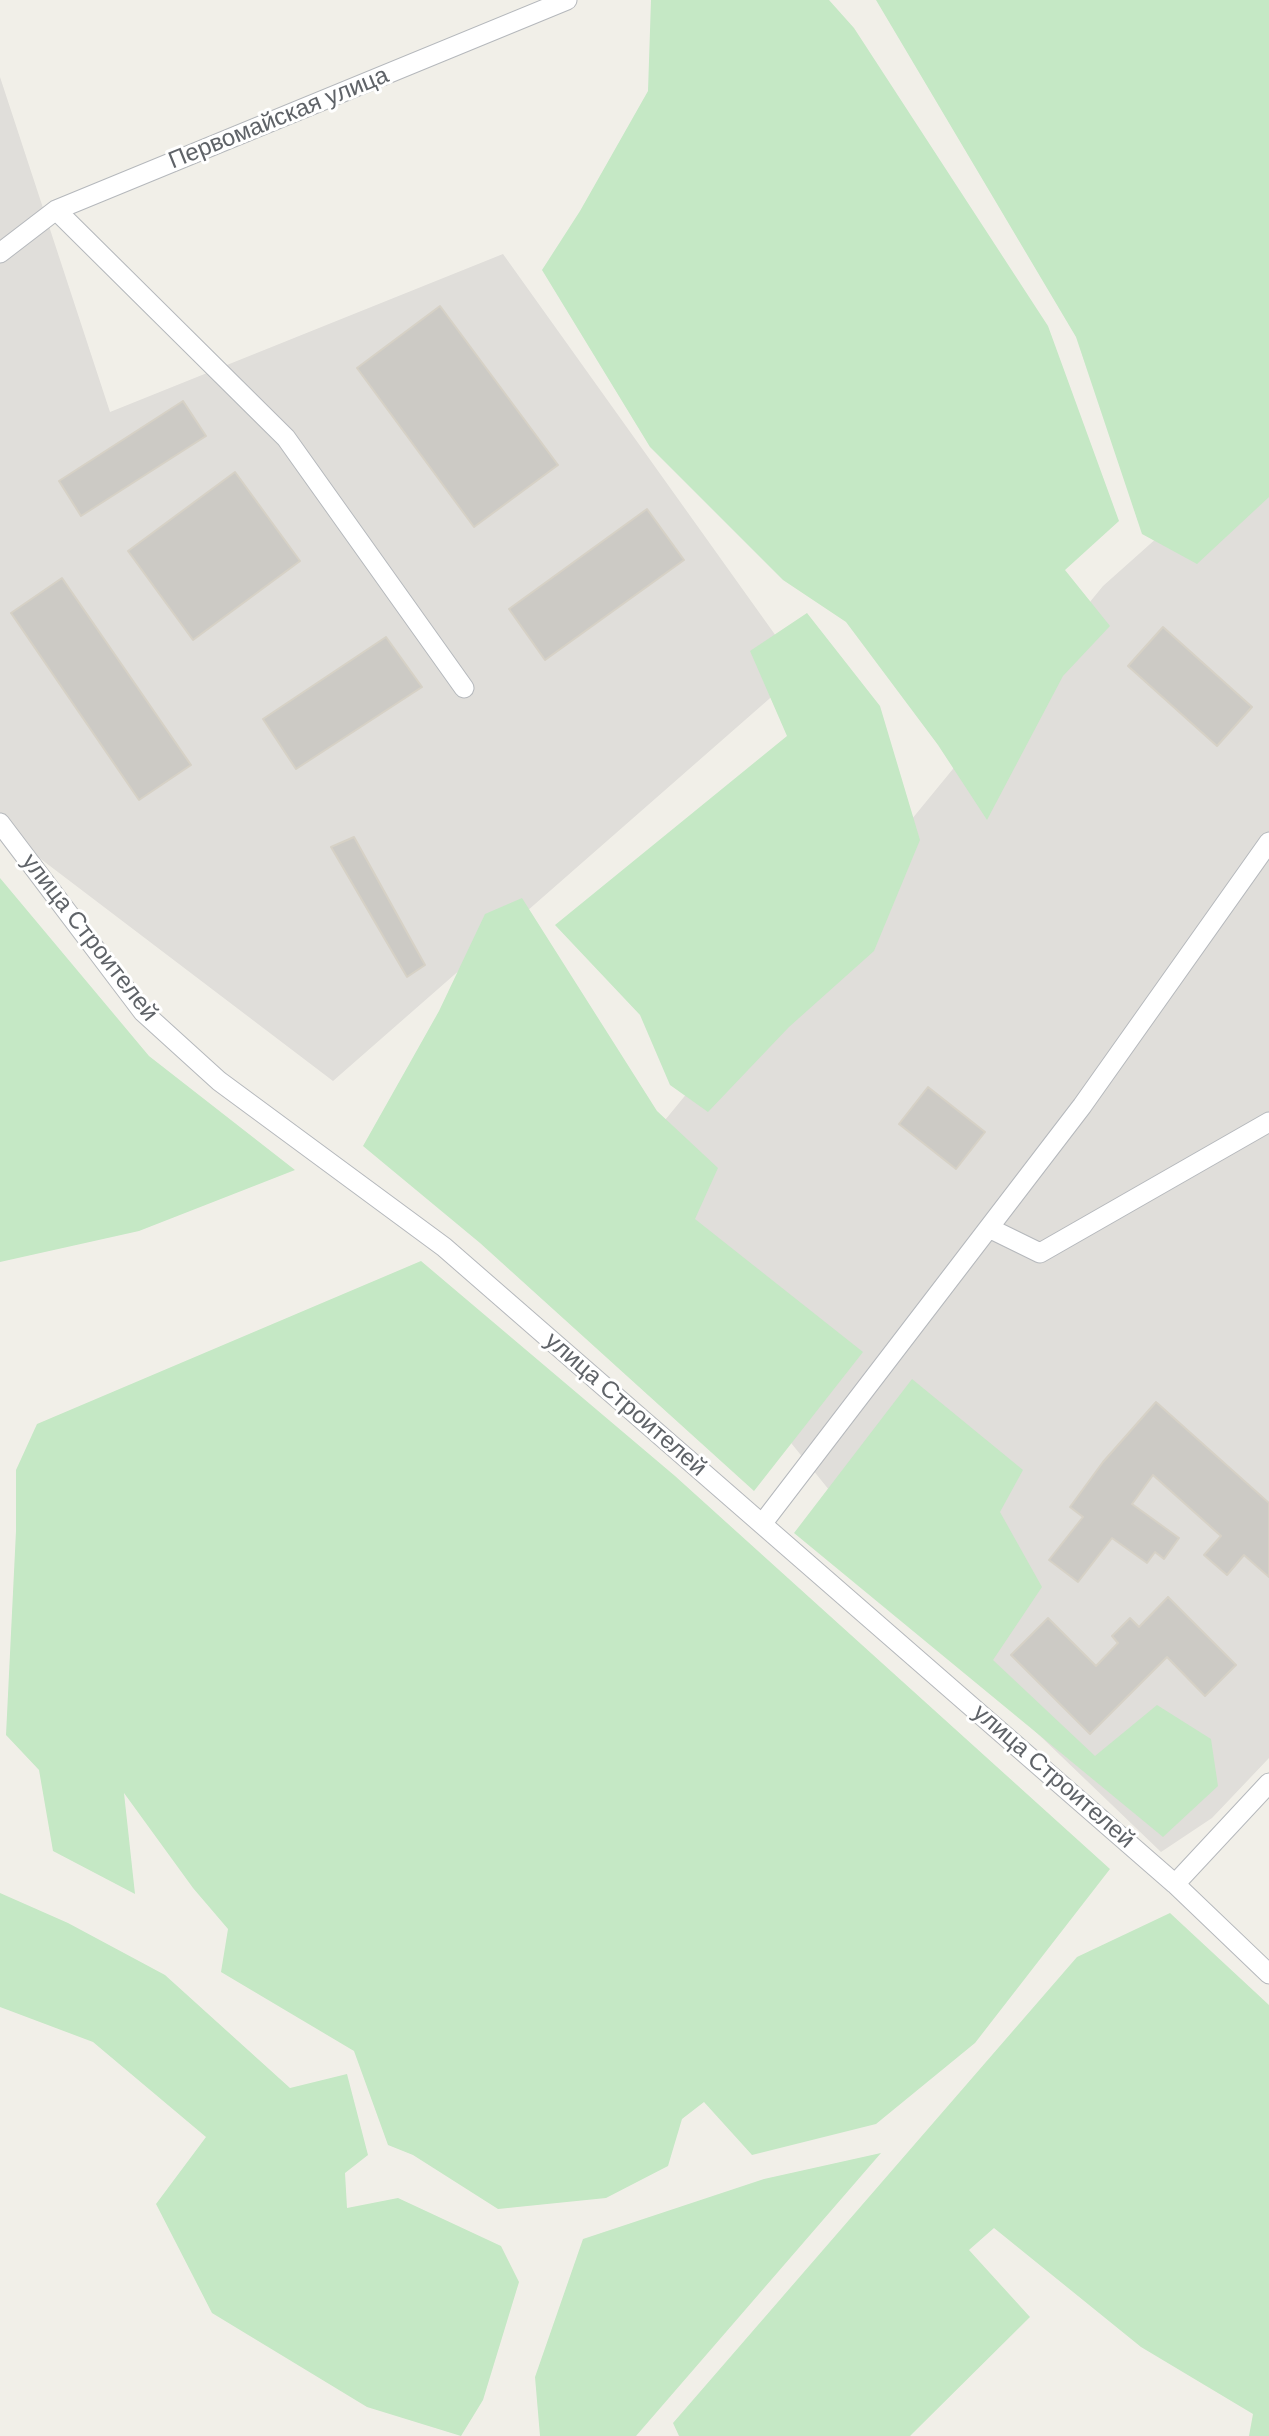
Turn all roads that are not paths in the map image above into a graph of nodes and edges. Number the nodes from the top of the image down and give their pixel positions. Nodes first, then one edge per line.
1 (567, 0) edge
2 (56, 210) junction
3 (0, 253) edge
4 (464, 688) dead end
5 (0, 823) edge
6 (1269, 842) edge
7 (1269, 1122) edge
8 (989, 1228) junction
9 (762, 1524) junction
10 (1269, 1783) edge
11 (1175, 1884) junction
12 (1269, 1974) edge

1 - 2 street, Первомайская улица
2 - 3 street, Первомайская улица
2 - 4 street
5 - 9 street, улица Строителей
6 - 8 street
7 - 8 street
8 - 9 street
9 - 11 street, улица Строителей
10 - 11 street
11 - 12 street, улица Строителей

